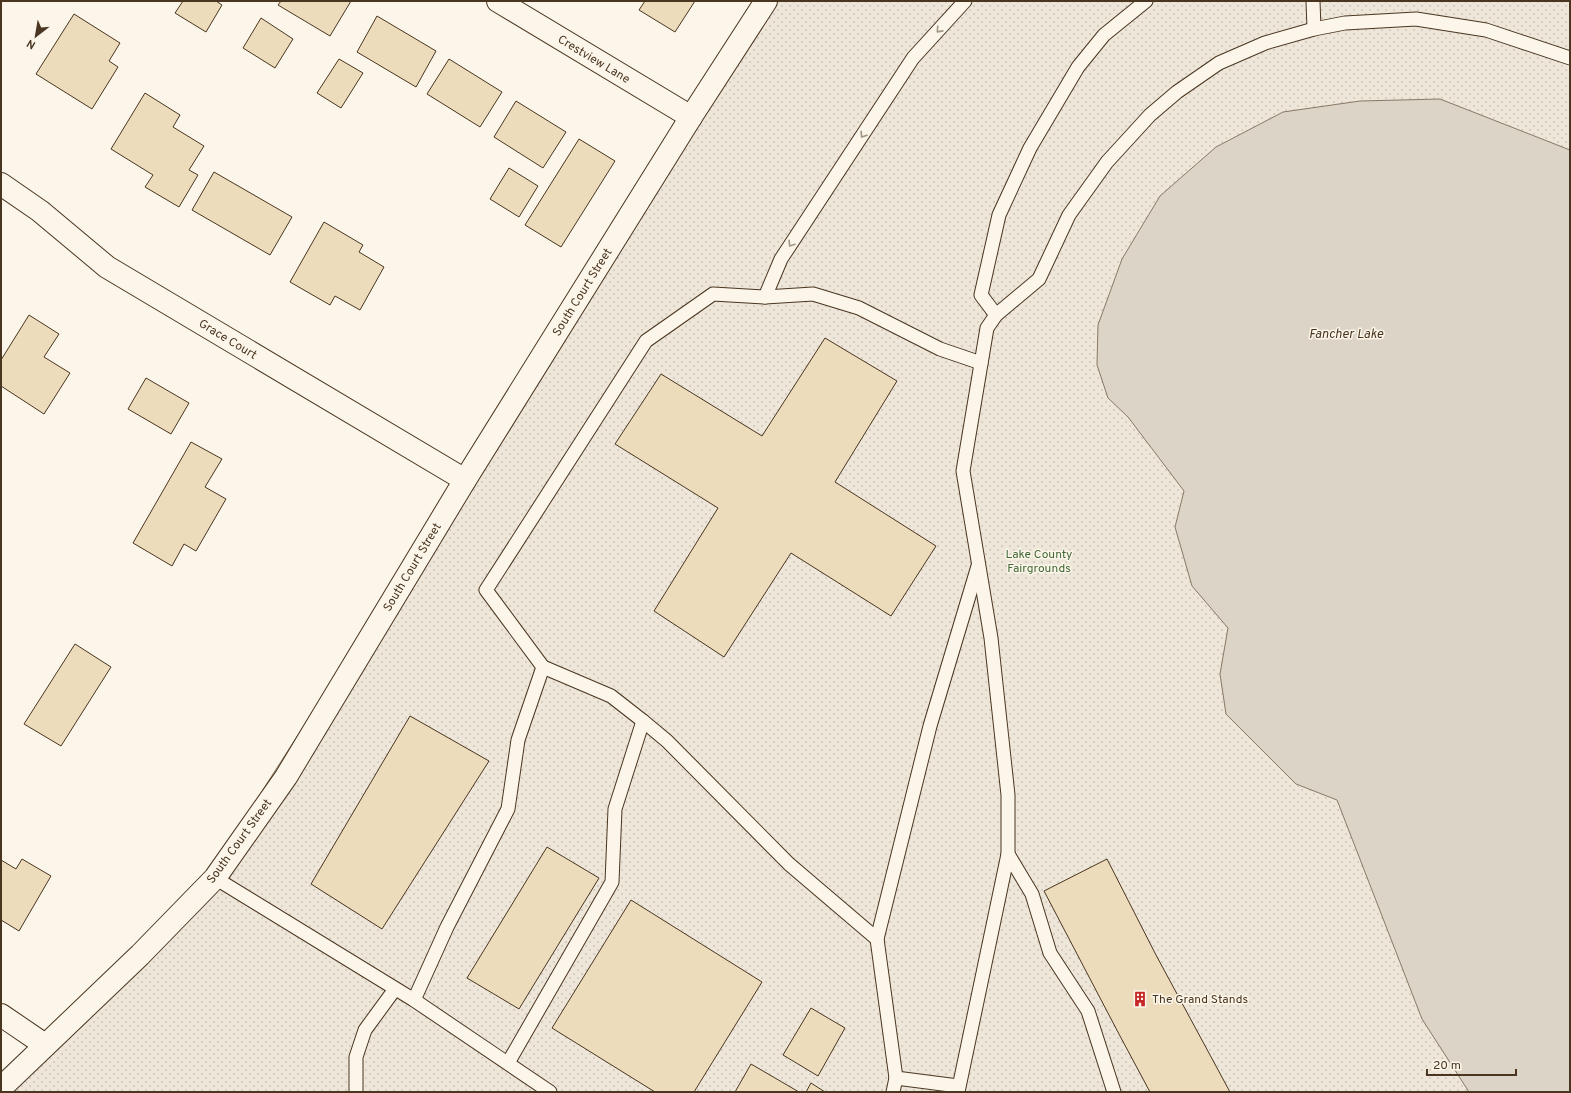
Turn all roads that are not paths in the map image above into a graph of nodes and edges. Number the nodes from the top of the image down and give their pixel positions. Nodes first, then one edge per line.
1 (498, 1) edge
2 (766, 1) edge
3 (965, 1) edge
4 (1146, 1) edge
5 (1313, 1) edge
6 (1314, 29) junction
7 (1570, 58) edge
8 (690, 117) junction
9 (1, 184) edge
10 (765, 297) junction
11 (996, 315) junction
12 (981, 363) junction
13 (465, 480) junction
14 (978, 564) junction
15 (543, 667) junction
16 (643, 721) junction
17 (1008, 854) junction
18 (215, 878) junction
19 (877, 939) junction
20 (395, 990) junction
21 (414, 1000) junction
22 (1, 1015) edge
23 (46, 1044) junction
24 (508, 1063) junction
25 (896, 1078) junction
26 (1, 1088) edge
27 (958, 1089) edge
28 (356, 1092) edge
29 (550, 1092) edge
30 (894, 1092) edge
31 (1114, 1092) edge

1 - 8 street, Crestview Lane
2 - 8 street, South Court Street
3 -> 10 lane
4 - 11 lane
5 - 6 lane
6 - 7 lane
6 - 11 lane
8 - 13 street, South Court Street
9 - 13 street, Grace Court
10 - 12 lane
10 - 15 lane
11 - 12 lane
12 - 14 lane
13 - 18 street, South Court Street
14 - 17 lane
14 - 19 lane
15 - 16 lane
15 - 21 lane
16 - 19 lane
16 - 24 lane
17 - 27 lane
17 - 31 lane
18 - 20 lane
18 - 23 street, South Court Street
19 - 25 lane
20 - 21 lane
20 - 28 lane
21 - 24 lane
22 - 23 street
23 - 26 street, South Court Street
24 - 29 lane
25 - 27 lane
25 - 30 lane

